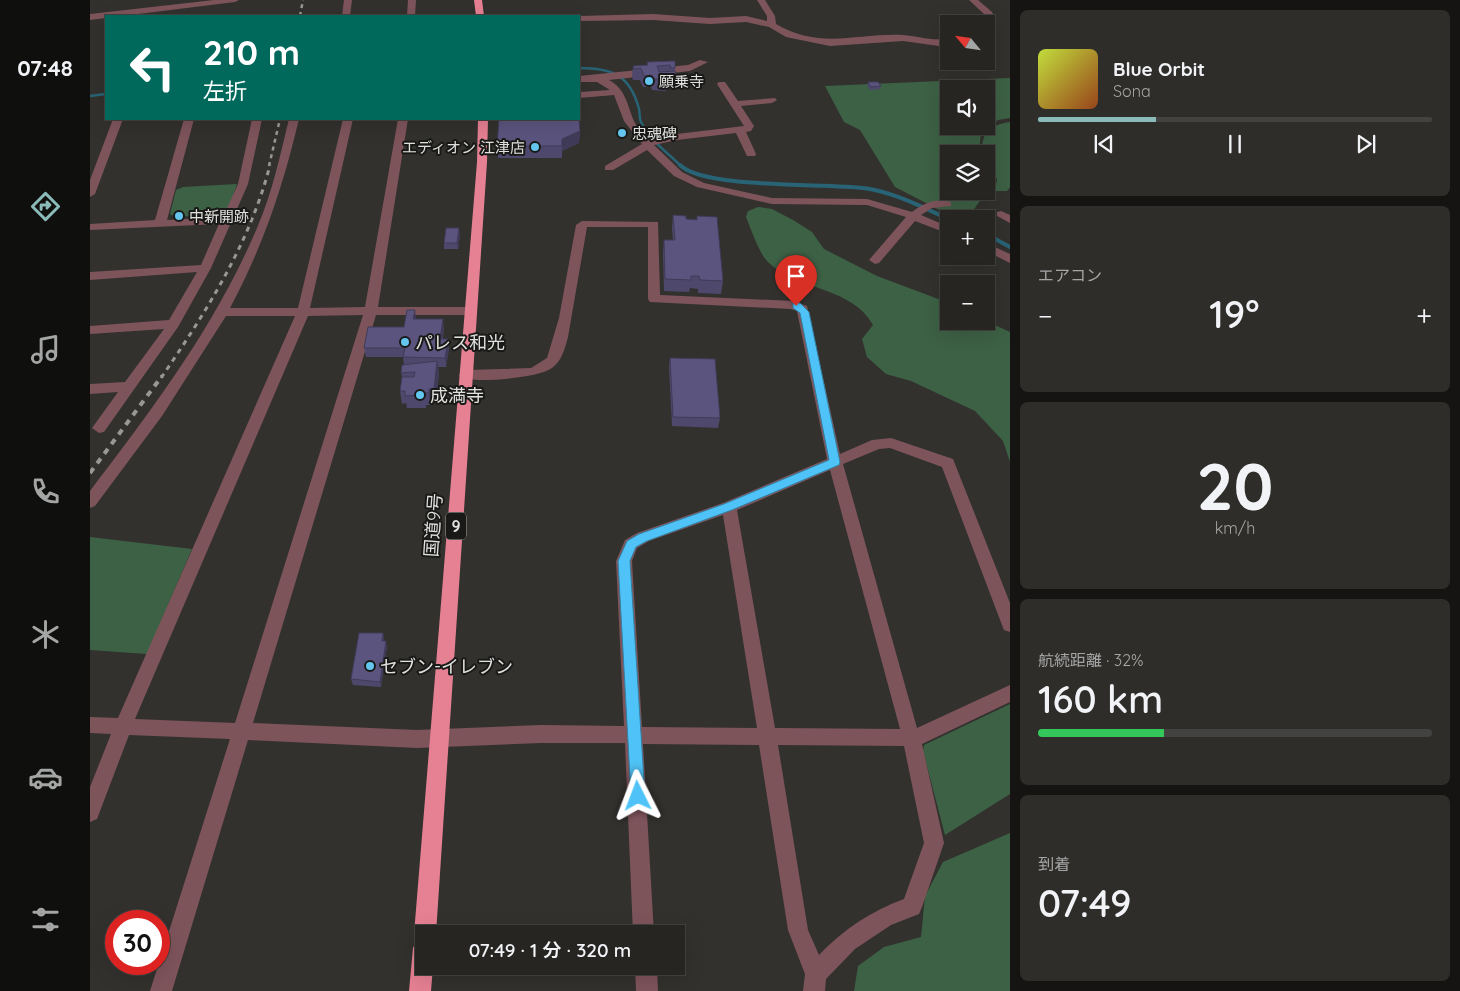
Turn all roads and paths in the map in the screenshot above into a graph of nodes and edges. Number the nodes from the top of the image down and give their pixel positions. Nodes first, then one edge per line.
1 (235, 0) edge
2 (348, 0) edge
3 (412, 0) edge
4 (478, 0) edge
5 (761, 0) edge
6 (972, 0) edge
7 (346, 15) edge
8 (411, 15) edge
9 (480, 15) edge
10 (988, 15) edge
11 (90, 16) edge
12 (580, 18) edge
13 (772, 25) junction
14 (940, 43) edge
15 (703, 62) dead end
16 (580, 79) edge
17 (596, 79) junction
18 (722, 84) dead end
19 (617, 92) junction
20 (580, 95) edge
21 (772, 100) dead end
22 (735, 104) junction
23 (118, 120) edge
24 (189, 120) edge
25 (257, 120) edge
26 (294, 120) edge
27 (348, 120) edge
28 (403, 120) edge
29 (483, 120) edge
30 (740, 131) junction
31 (653, 143) junction
32 (751, 154) dead end
33 (609, 168) dead end
34 (90, 194) edge
35 (947, 204) dead end
36 (920, 211) junction
37 (228, 220) junction
38 (160, 224) junction
39 (940, 225) edge
40 (90, 227) edge
41 (995, 251) edge
42 (1010, 259) edge
43 (875, 260) dead end
44 (205, 268) junction
45 (90, 276) edge
46 (371, 310) junction
47 (224, 312) junction
48 (303, 312) junction
49 (470, 312) junction
50 (174, 324) junction
51 (90, 330) edge
52 (466, 375) junction
53 (131, 386) junction
54 (90, 389) edge
55 (99, 428) dead end
56 (835, 462) junction
57 (90, 502) edge
58 (728, 507) junction
59 (1010, 625) edge
60 (1010, 693) edge
61 (90, 724) edge
62 (123, 726) junction
63 (243, 731) junction
64 (767, 735) junction
65 (441, 736) junction
66 (635, 736) junction
67 (911, 738) junction
68 (90, 812) edge
69 (426, 925) edge
70 (644, 925) edge
71 (421, 975) edge
72 (646, 975) edge
73 (815, 983) edge
74 (161, 991) edge
75 (420, 991) edge
76 (647, 991) edge

1 - 11 street
2 - 7 street
3 - 8 street
4 - 9 highway
5 - 13 street
6 - 10 street
12 - 13 street
13 - 14 street
15 - 17 street
16 - 17 street
17 - 19 street
18 - 22 street
19 - 20 street
19 - 31 street
21 - 22 street
22 - 30 street
23 - 34 street
24 - 38 street
25 - 37 street
26 - 47 street
27 - 48 street
28 - 46 street
29 - 49 highway, 国道9号 / 9
30 - 31 street
30 - 32 street
31 - 33 street
31 - 36 street
35 - 36 street
36 - 39 street
36 - 43 street
37 - 38 street
37 - 44 street
38 - 40 street
41 - 42 street
44 - 45 street
44 - 50 street
46 - 48 street
46 - 49 street
46 - 63 street
47 - 48 street
47 - 57 street
48 - 62 street
49 - 52 highway, 国道9号 / 9
50 - 51 street
50 - 53 street
52 - 56 street
52 - 65 highway, 国道9号 / 9
53 - 54 street
53 - 55 street
56 - 58 street
56 - 59 street
56 - 67 street
58 - 64 street
58 - 66 street
60 - 67 street
61 - 62 street
62 - 63 street
62 - 68 street
63 - 65 street
63 - 74 street
64 - 66 street
64 - 67 street
64 - 73 street
65 - 66 street
65 - 69 highway, 国道9号 / 9
66 - 70 street
67 - 73 street
71 - 75 highway
72 - 76 street

